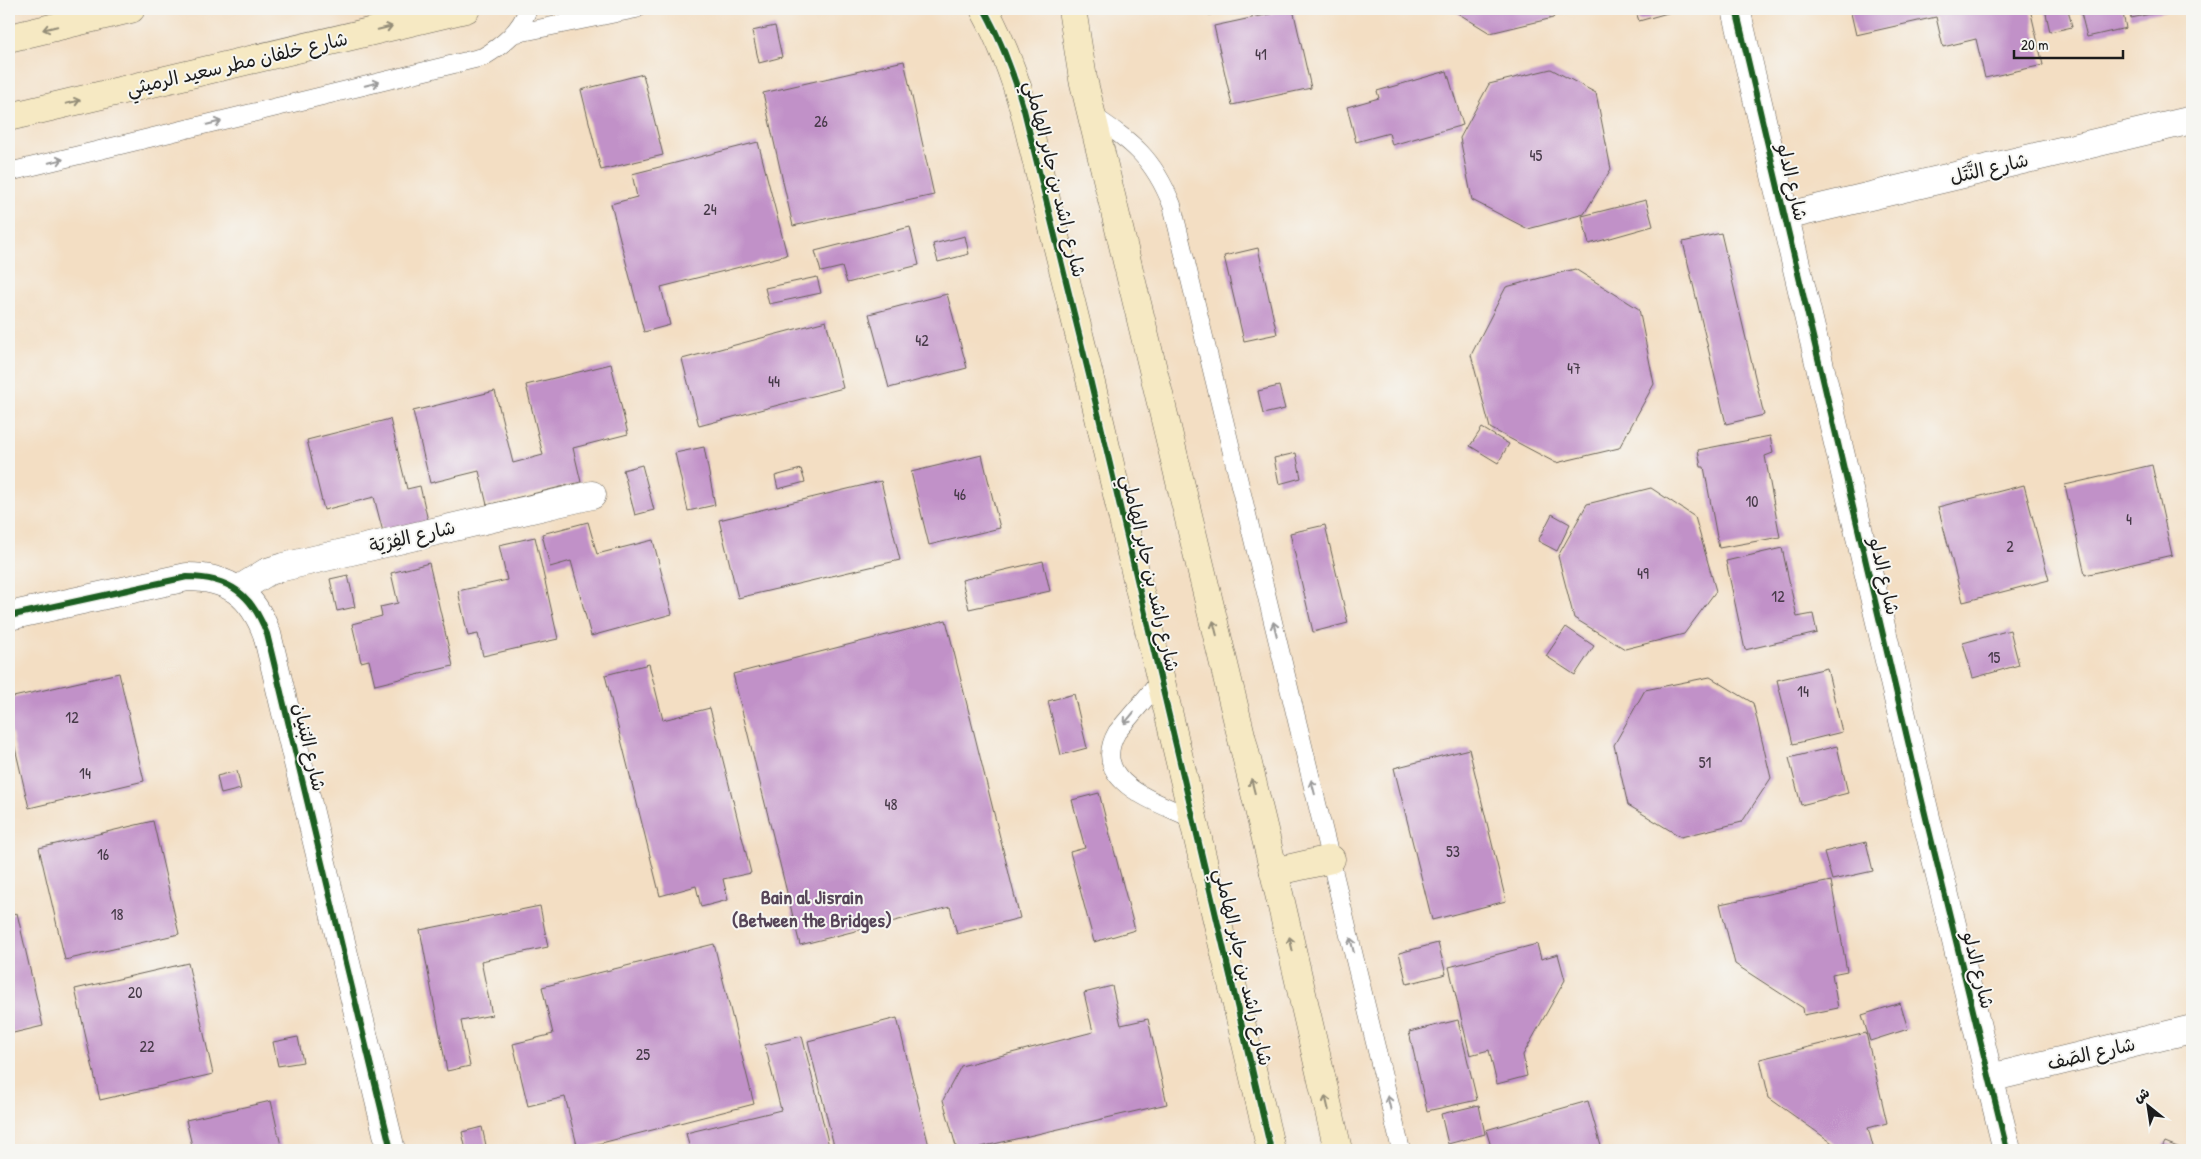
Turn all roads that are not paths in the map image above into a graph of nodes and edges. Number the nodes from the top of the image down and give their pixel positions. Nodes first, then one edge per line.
1 (131, 9) edge
2 (466, 9) edge
3 (528, 9) edge
4 (636, 9) edge
5 (984, 9) edge
6 (1072, 9) edge
7 (1736, 9) edge
8 (513, 34) junction
9 (9, 38) edge
10 (1092, 115) junction
11 (9, 117) edge
12 (2192, 120) edge
13 (9, 172) edge
14 (1786, 216) junction
15 (592, 495) dead end
16 (238, 590) junction
17 (9, 616) edge
18 (1161, 680) junction
19 (1193, 819) junction
20 (1331, 859) junction
21 (1274, 872) junction
22 (2192, 1029) edge
23 (1990, 1078) junction
24 (391, 1150) edge
25 (1271, 1150) edge
26 (1338, 1150) edge
27 (1401, 1150) edge
28 (2007, 1150) edge

1 -> 9 street
11 -> 2 street, شارع خلفان مطر سعيد الرميثي
3 - 8 lane
4 - 8 lane
5 - 18 street, شارع راشد بن جابر الهاملي
6 - 10 street
7 - 14 street, شارع الدلو
13 -> 8 lane
20 -> 10 lane
21 -> 10 street
12 - 14 street, شارع النَّتَل
14 - 23 street, شارع الدلو
15 - 16 street, شارع الفِرْيَة
16 - 17 street, شارع البُنيان
16 - 24 street, شارع البُنيان
18 - 19 street, شارع راشد بن جابر الهاملي
18 -> 19 lane
19 - 25 street, شارع راشد بن جابر الهاملي
20 - 21 street
27 -> 20 lane
26 -> 21 street
22 - 23 street, شارع الصَف
23 - 28 street, شارع الدلو

